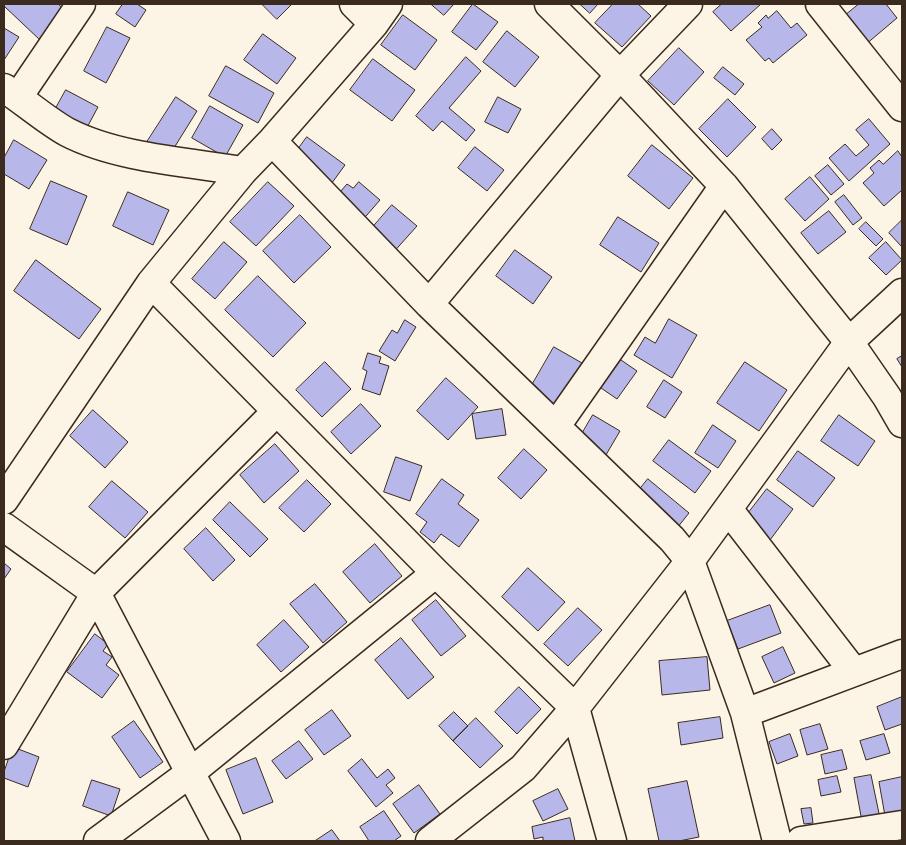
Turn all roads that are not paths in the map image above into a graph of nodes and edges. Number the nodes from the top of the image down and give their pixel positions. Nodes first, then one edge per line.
1 (81, 4) edge
2 (354, 4) edge
3 (549, 4) edge
4 (688, 4) edge
5 (820, 4) edge
6 (381, 14) edge
7 (620, 75) junction
8 (11, 92) edge
9 (902, 107) edge
10 (272, 142) junction
11 (243, 171) junction
12 (724, 186) junction
13 (152, 283) junction
14 (902, 293) edge
15 (430, 304) junction
16 (849, 342) junction
17 (277, 411) junction
18 (902, 424) edge
19 (556, 426) junction
20 (4, 500) edge
21 (728, 509) junction
22 (4, 527) edge
23 (690, 561) junction
24 (436, 573) junction
25 (96, 593) junction
26 (902, 654) edge
27 (854, 672) junction
28 (575, 708) junction
29 (746, 712) junction
30 (4, 745) edge
31 (190, 773) junction
32 (902, 825) edge
33 (98, 841) edge
34 (226, 841) edge
35 (430, 841) edge
36 (612, 841) edge
37 (777, 841) edge
38 (801, 841) edge

1 - 8 street
2 - 6 street
3 - 7 street
4 - 7 street
5 - 9 street
6 - 10 street
7 - 12 street
7 - 15 street
8 - 11 street
10 - 11 street
10 - 15 street
11 - 13 street
12 - 16 street
12 - 19 street
13 - 17 street
13 - 20 street
14 - 16 street
15 - 19 street
16 - 18 street
16 - 21 street
17 - 24 street
17 - 25 street
19 - 23 street
21 - 23 street
21 - 27 street
22 - 25 street
23 - 28 street
23 - 29 street
24 - 28 street
24 - 31 street
25 - 30 street
25 - 31 street
26 - 27 street
27 - 29 street
28 - 35 street
28 - 36 street
29 - 37 street
31 - 33 street
31 - 34 street
32 - 38 street

